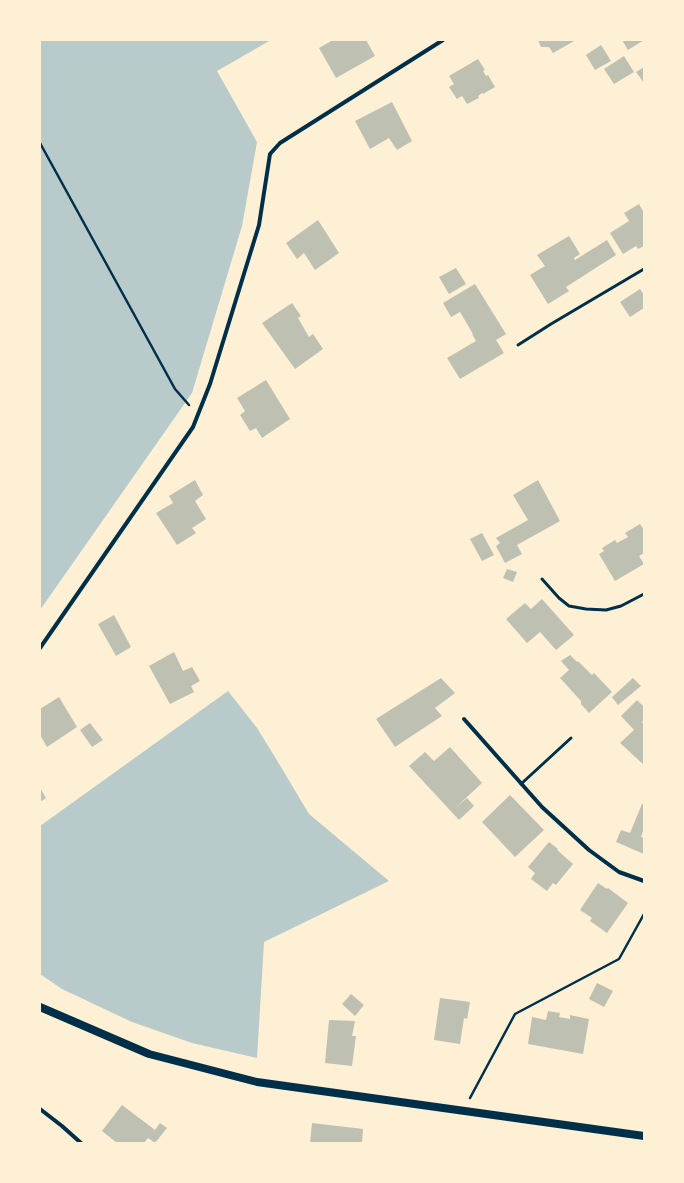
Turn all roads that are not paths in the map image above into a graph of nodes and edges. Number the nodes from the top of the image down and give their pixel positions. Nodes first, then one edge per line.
1 (443, 40) edge
2 (644, 270) edge
3 (518, 345) dead end
4 (542, 579) dead end
5 (644, 594) edge
6 (40, 648) edge
7 (464, 719) dead end
8 (571, 738) dead end
9 (521, 784) junction
10 (644, 881) edge
11 (40, 1007) edge
12 (40, 1109) edge
13 (644, 1136) edge
14 (81, 1143) edge

1 - 6 street
2 - 3 lane
4 - 5 lane
7 - 9 street
8 - 9 lane
9 - 10 street
11 - 13 main road
12 - 14 street

